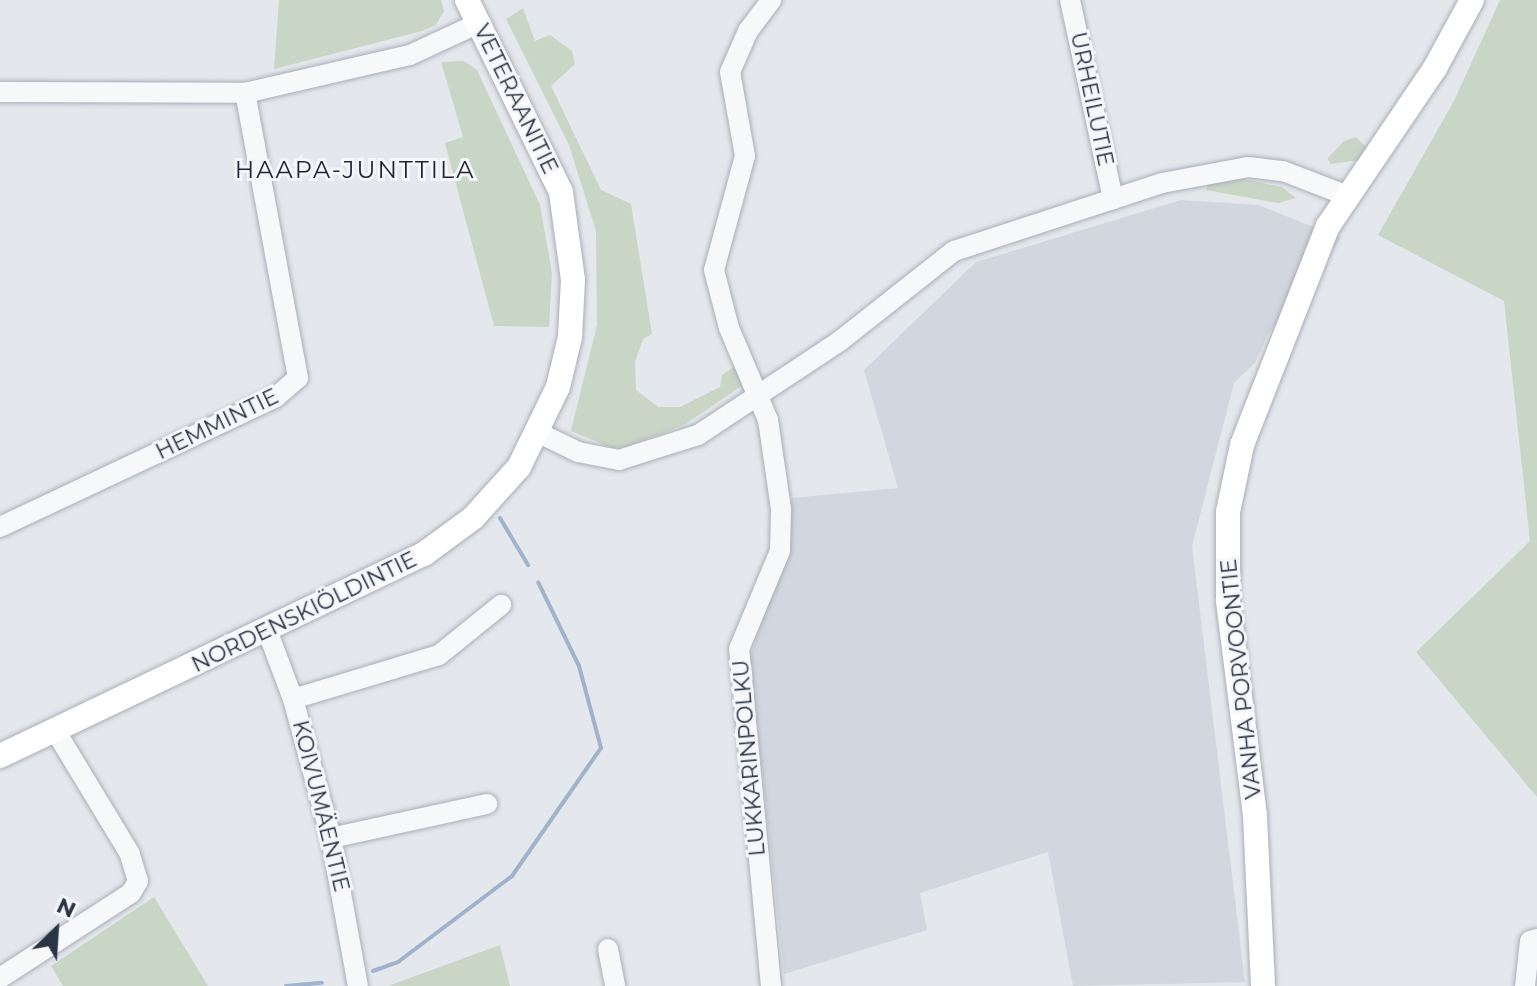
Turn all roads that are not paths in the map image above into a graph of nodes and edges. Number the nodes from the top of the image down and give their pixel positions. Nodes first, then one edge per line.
1 (467, 0) edge
2 (771, 0) edge
3 (1070, 0) edge
4 (1472, 0) edge
5 (479, 23) junction
6 (0, 92) edge
7 (245, 93) junction
8 (1348, 196) junction
9 (1113, 199) junction
10 (759, 396) junction
11 (539, 433) junction
12 (0, 527) edge
13 (501, 605) dead end
14 (267, 630) junction
15 (293, 699) junction
16 (55, 730) junction
17 (0, 756) edge
18 (487, 804) dead end
19 (331, 838) junction
20 (1534, 940) edge
21 (608, 949) dead end
22 (0, 978) edge
23 (358, 986) edge
24 (615, 986) edge
25 (771, 986) edge
26 (1263, 986) edge
27 (1525, 986) edge

1 - 5 main road, VETERAANITIE
2 - 10 street, LUKKARINPOLKU
3 - 9 street, URHEILUTIE
4 - 8 main road, VANHA PORVOONTIE
5 - 7 street
5 - 11 main road, VETERAANITIE
6 - 7 street
7 - 12 street, HEMMINTIE
8 - 9 street
8 - 26 main road, VANHA PORVOONTIE
9 - 10 street
10 - 11 street
10 - 25 street, LUKKARINPOLKU
11 - 14 main road, NORDENSKIÖLDINTIE
13 - 15 street
14 - 15 street, KOIVUMÄENTIE
14 - 16 main road, NORDENSKIÖLDINTIE
15 - 19 street, KOIVUMÄENTIE
16 - 17 main road, NORDENSKIÖLDINTIE
16 - 22 street
18 - 19 street
19 - 23 street, KOIVUMÄENTIE
20 - 27 street
21 - 24 street

